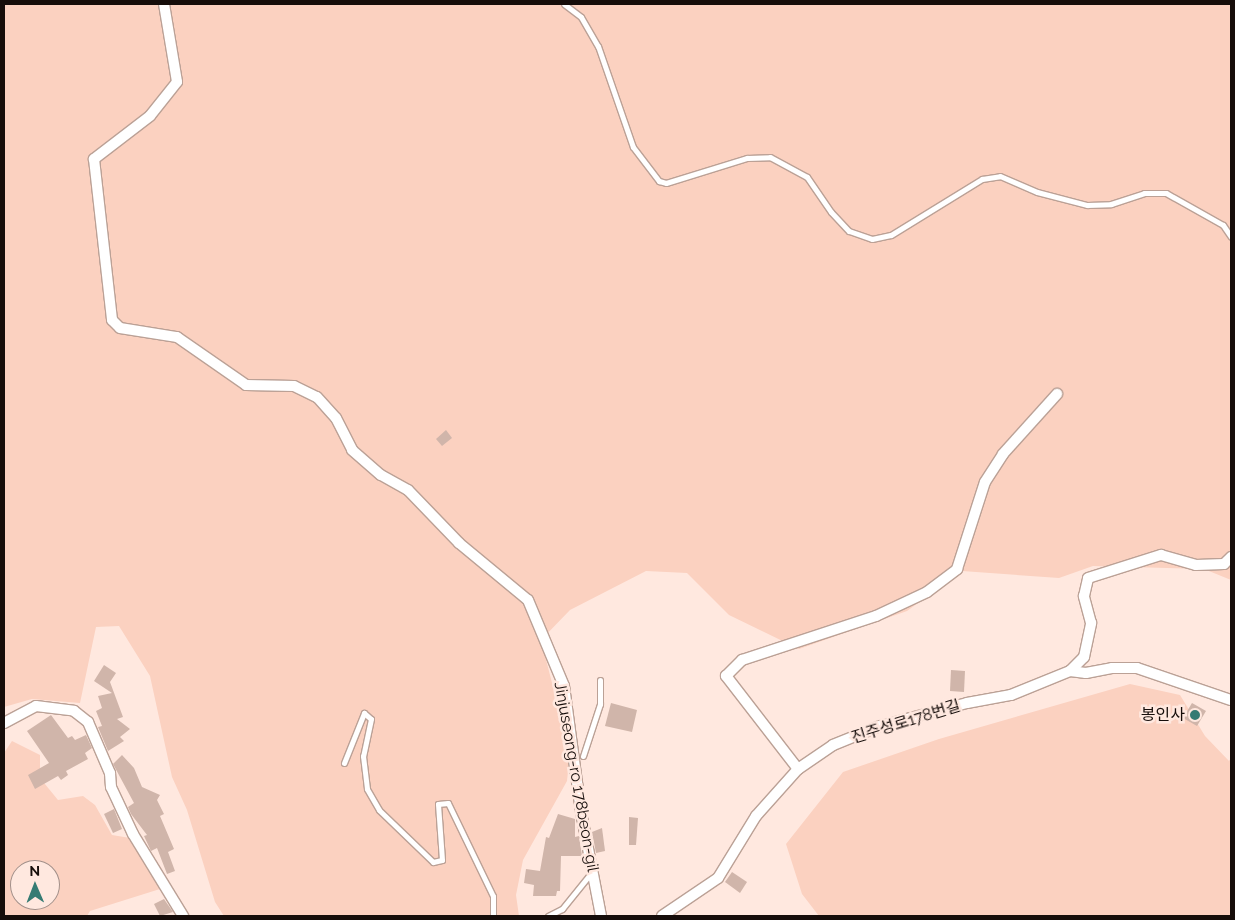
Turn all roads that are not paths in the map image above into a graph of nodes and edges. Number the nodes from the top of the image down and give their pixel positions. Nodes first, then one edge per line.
1 (164, 4) edge
2 (564, 4) edge
3 (1231, 237) edge
4 (1057, 394) dead end
5 (1231, 557) edge
6 (1070, 671) junction
7 (600, 680) dead end
8 (1231, 700) edge
9 (4, 724) edge
10 (584, 756) dead end
11 (344, 763) dead end
12 (798, 770) junction
13 (593, 871) junction
14 (598, 914) edge
15 (183, 916) edge
16 (494, 916) edge
17 (548, 916) edge
18 (662, 916) edge

1 - 13 street, Jinjuseong-ro 178beon-gil
2 - 3 lane
4 - 12 street
5 - 6 street, 진주성로178번길
6 - 8 street, 진주성로178번길
6 - 12 street, 진주성로178번길
7 - 10 lane
9 - 15 street
11 - 16 lane
12 - 18 street, 진주성로178번길
13 - 14 street, Jinjuseong-ro 178beon-gil
13 - 17 lane

